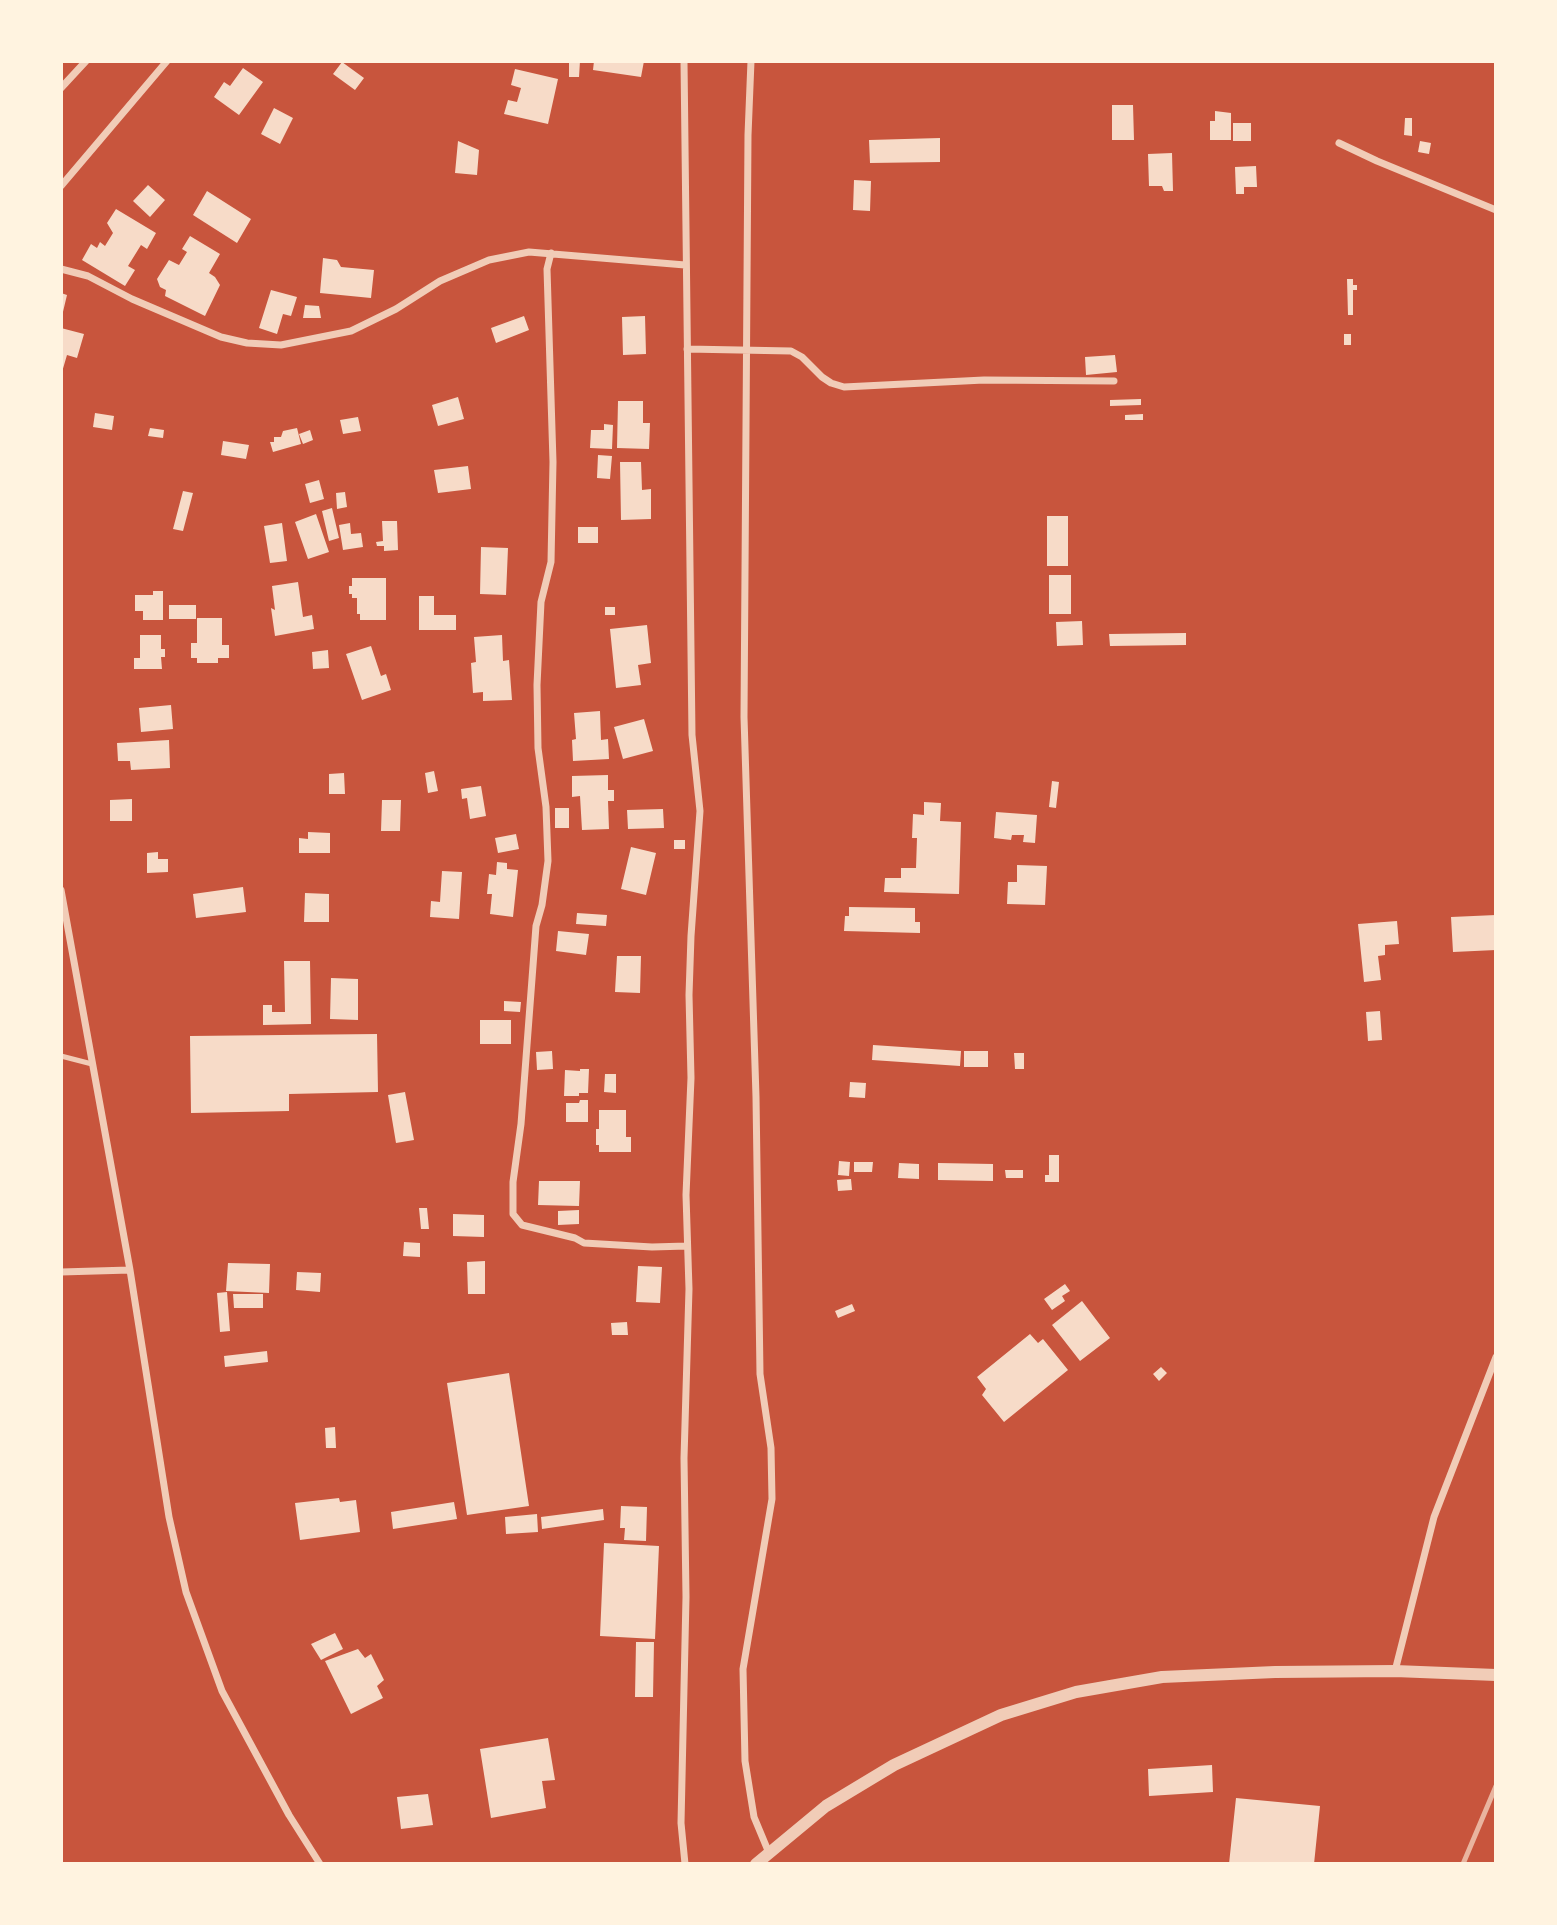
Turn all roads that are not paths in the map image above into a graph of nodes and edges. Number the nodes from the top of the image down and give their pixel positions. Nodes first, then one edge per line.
1 (86, 61) edge
2 (167, 61) edge
3 (684, 61) edge
4 (751, 61) edge
5 (61, 88) edge
6 (1339, 143) dead end
7 (61, 186) edge
8 (1496, 210) edge
9 (551, 253) junction
10 (685, 265) junction
11 (61, 269) edge
12 (687, 349) junction
13 (746, 350) junction
14 (1114, 381) dead end
15 (61, 890) edge
16 (61, 1056) edge
17 (92, 1064) junction
18 (687, 1245) junction
19 (130, 1270) junction
20 (61, 1272) edge
21 (1496, 1357) edge
22 (1395, 1671) junction
23 (1496, 1675) edge
24 (769, 1853) junction
25 (320, 1864) edge
26 (685, 1864) edge
27 (756, 1864) edge

1 - 5 street
2 - 7 street
3 - 10 street
4 - 13 street
6 - 8 street
9 - 10 street
9 - 11 street
9 - 18 street
10 - 12 street
12 - 13 street
12 - 18 street
13 - 14 street
13 - 24 street
15 - 17 street
16 - 17 lane
17 - 19 street
18 - 26 street
19 - 20 street
19 - 25 street
21 - 22 street
22 - 23 street
22 - 24 street
24 - 27 street

